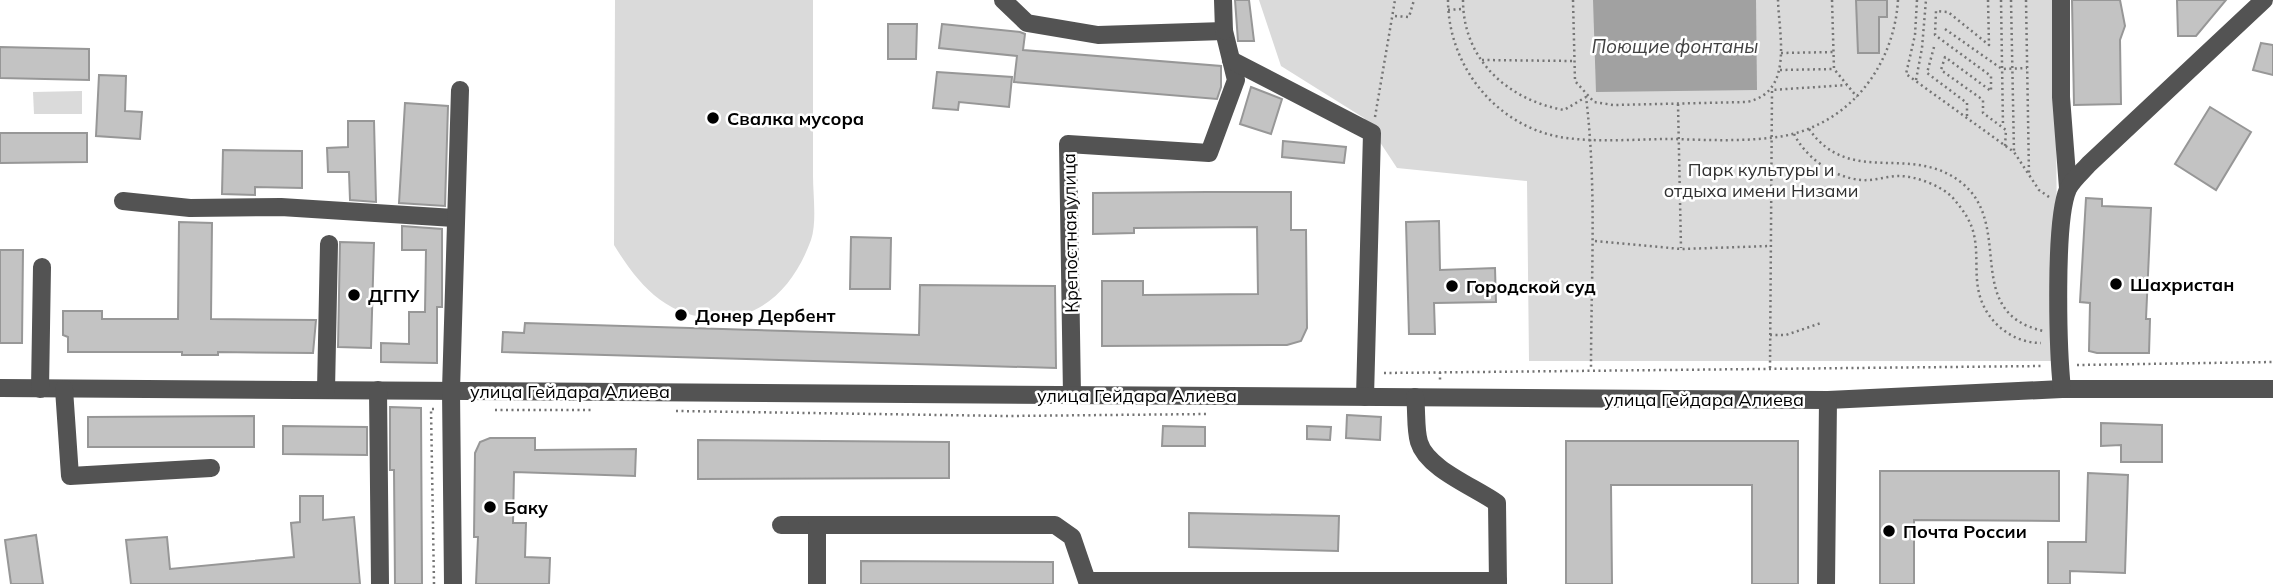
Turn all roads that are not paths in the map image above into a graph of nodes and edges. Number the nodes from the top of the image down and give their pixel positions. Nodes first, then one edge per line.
1 (1003, 0) edge
2 (1223, 0) edge
3 (2061, 0) edge
4 (2264, 0) edge
5 (1017, 7) edge
6 (1224, 32) junction
7 (1231, 60) junction
8 (460, 90) dead end
9 (2068, 188) junction
10 (123, 201) dead end
11 (454, 218) junction
12 (328, 244) dead end
13 (42, 267) dead end
14 (0, 388) edge
15 (40, 388) junction
16 (2273, 388) edge
17 (64, 389) junction
18 (2062, 389) junction
19 (326, 390) junction
20 (377, 390) junction
21 (1072, 395) junction
22 (1365, 397) junction
23 (1415, 397) junction
24 (451, 399) junction
25 (1828, 400) junction
26 (211, 468) dead end
27 (817, 524) junction
28 (781, 525) dead end
29 (1498, 583) edge
30 (380, 584) edge
31 (453, 584) edge
32 (817, 584) edge
33 (1826, 584) edge

1 - 5 street
2 - 6 street, Крепостная улица
3 - 9 street
4 - 9 street
5 - 6 street
6 - 7 street, Крепостная улица
7 - 21 street, Крепостная улица
7 - 22 street
8 - 11 street
9 - 18 street
10 - 11 street
11 - 24 street
12 - 19 street
13 - 15 street
14 - 15 street, улица Гейдара Алиева
15 - 17 street, улица Гейдара Алиева
16 - 18 street, улица Гейдара Алиева
17 - 19 street, улица Гейдара Алиева
17 - 26 street
18 - 25 street, улица Гейдара Алиева
19 - 20 street, улица Гейдара Алиева
20 - 24 street, улица Гейдара Алиева
20 - 30 street
21 - 22 street, улица Гейдара Алиева
21 - 24 street, улица Гейдара Алиева
22 - 23 street, улица Гейдара Алиева
23 - 25 street, улица Гейдара Алиева
23 - 29 street
24 - 31 street
25 - 33 street
27 - 28 street
27 - 29 street
27 - 32 street

